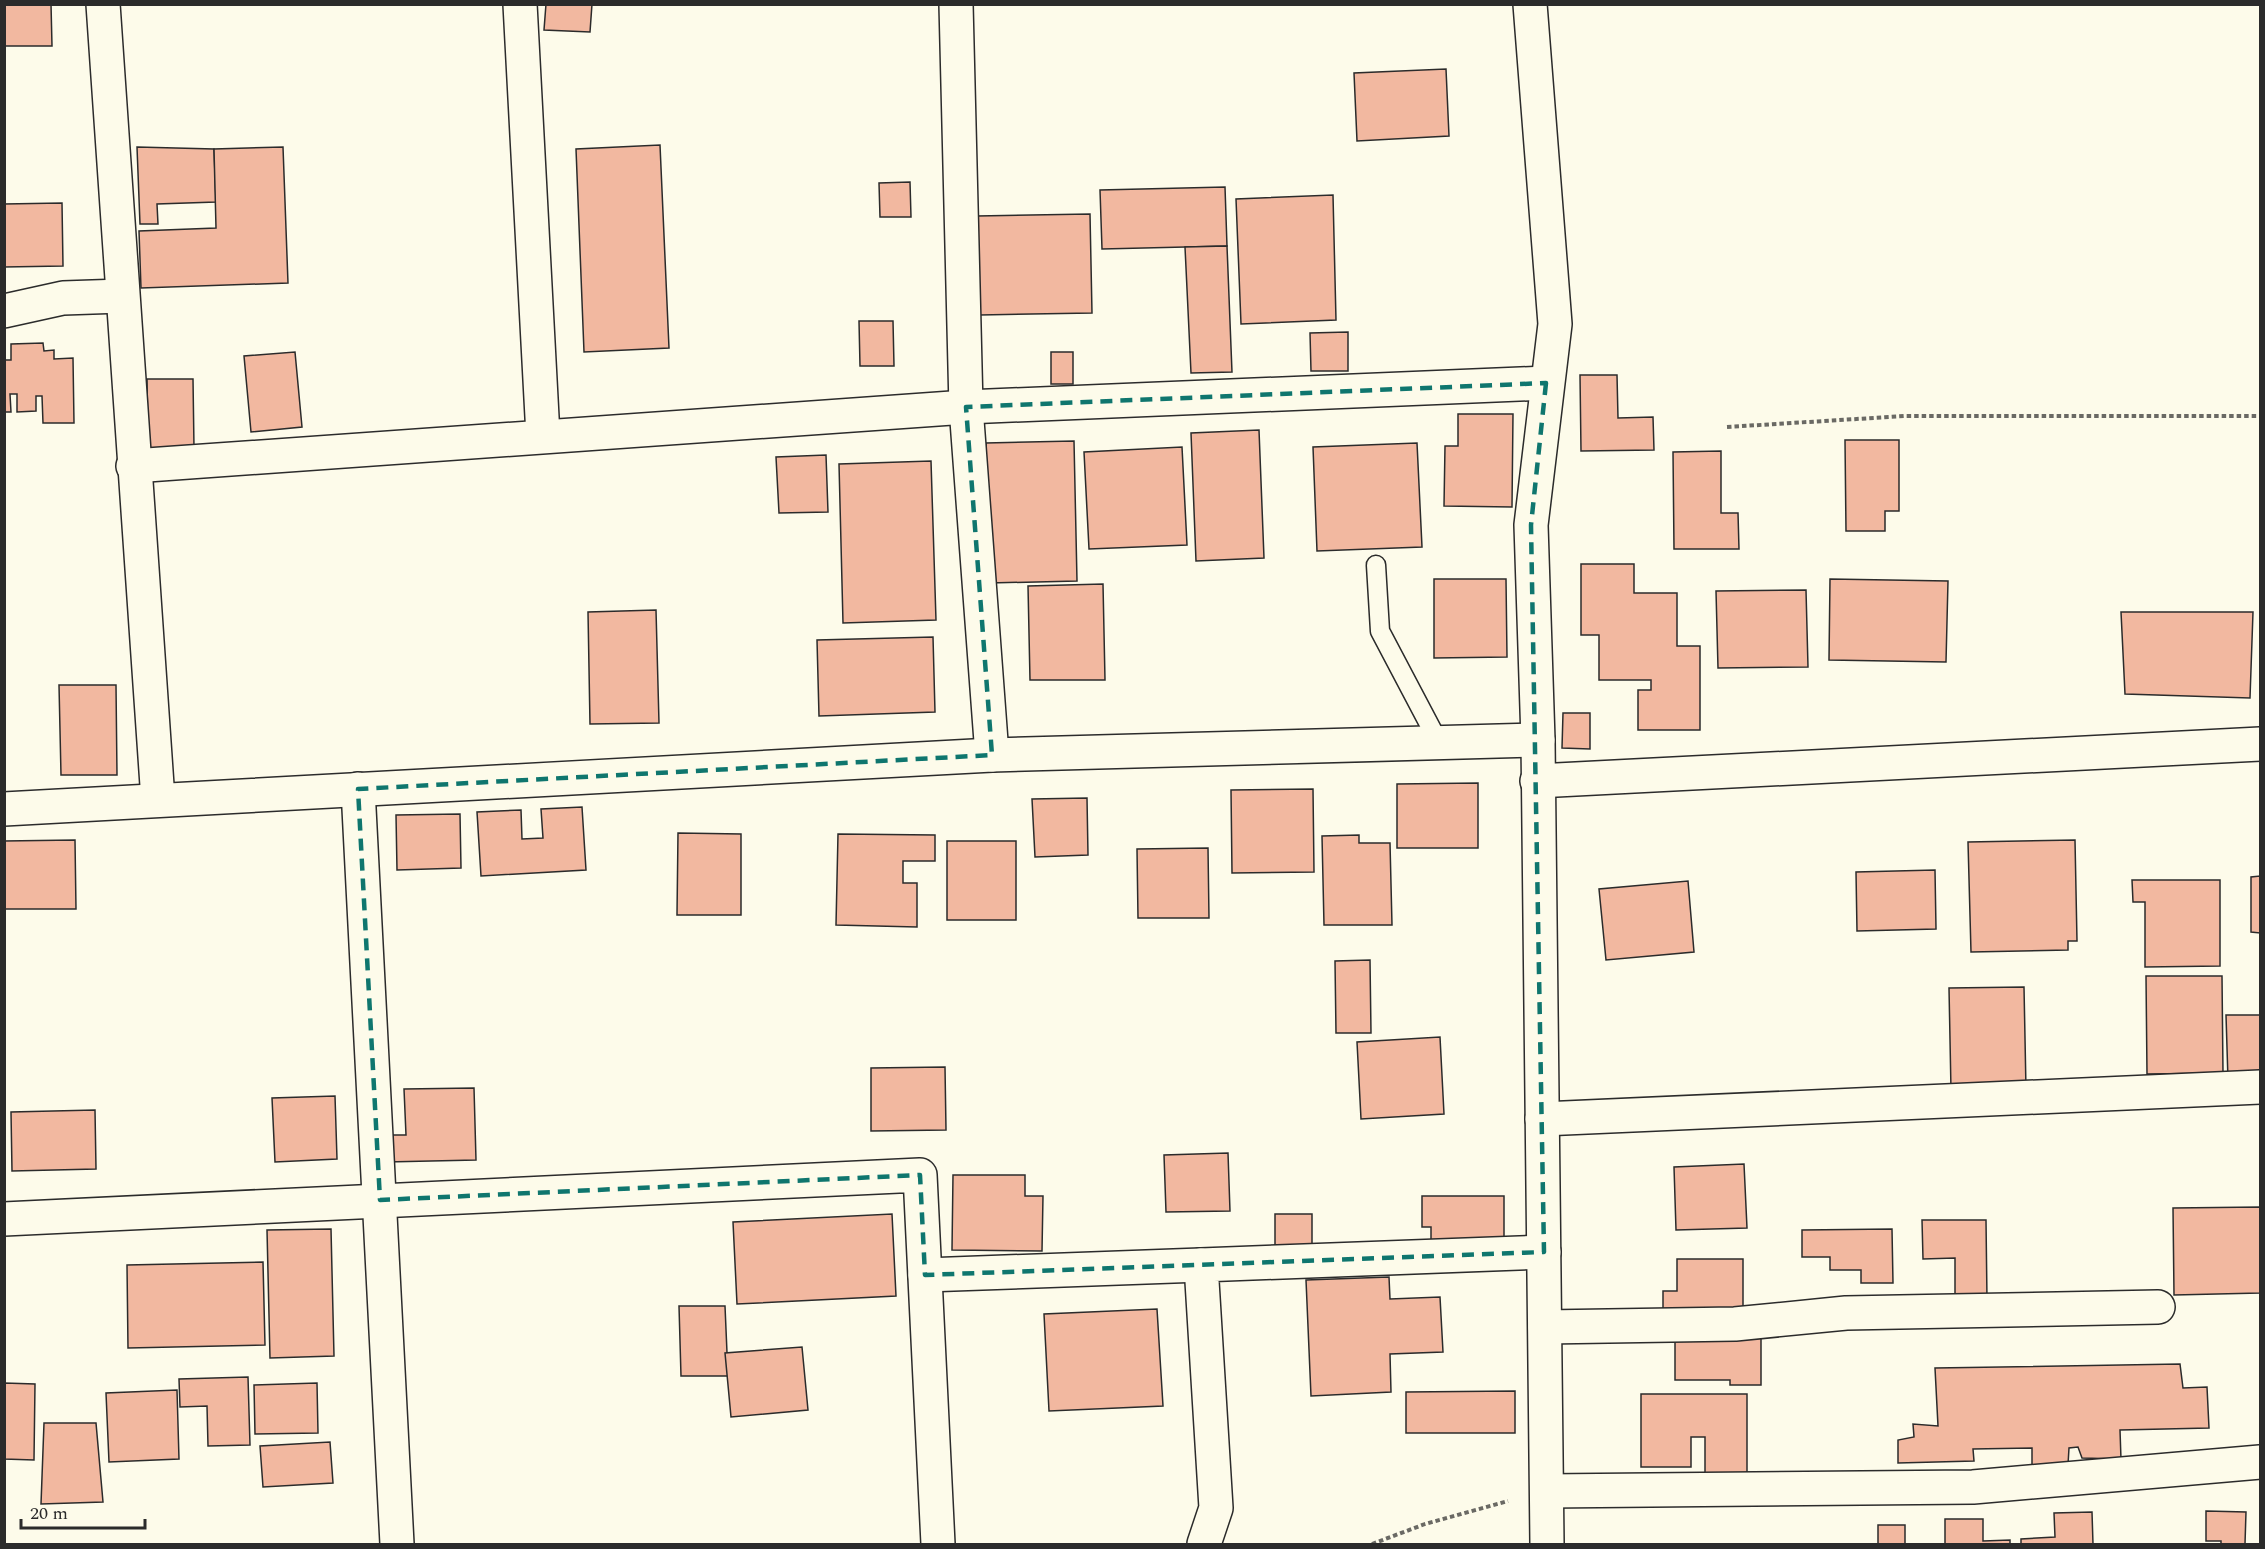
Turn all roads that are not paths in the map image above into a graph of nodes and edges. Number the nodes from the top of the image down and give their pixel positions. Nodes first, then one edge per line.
1 (103, 4) edge
2 (520, 4) edge
3 (956, 4) edge
4 (1530, 4) edge
5 (122, 296) junction
6 (4, 311) edge
7 (1546, 383) junction
8 (966, 407) junction
9 (543, 436) junction
10 (133, 466) junction
11 (1376, 565) dead end
12 (1538, 740) junction
13 (1439, 743) junction
14 (2260, 744) edge
15 (992, 755) junction
16 (1537, 781) junction
17 (358, 789) junction
18 (158, 800) junction
19 (4, 809) edge
20 (2260, 1087) edge
21 (1542, 1119) junction
22 (380, 1200) junction
23 (4, 1219) edge
24 (1544, 1252) junction
25 (1201, 1265) junction
26 (925, 1275) junction
27 (2158, 1307) dead end
28 (1545, 1327) junction
29 (2260, 1462) edge
30 (1548, 1491) junction
31 (397, 1545) edge
32 (938, 1545) edge
33 (1204, 1545) edge
34 (1547, 1545) edge

1 - 5 street
2 - 9 street
3 - 8 street
4 - 7 street
5 - 6 street
5 - 10 street
7 - 8 street
7 - 12 street
8 - 9 street
8 - 15 street
9 - 10 street
10 - 18 street
11 - 13 lane
12 - 13 street
12 - 16 street
13 - 15 street
14 - 16 street
15 - 17 street
16 - 21 street
17 - 18 street
17 - 22 street
18 - 19 street
20 - 21 street
21 - 24 street
22 - 23 street
22 - 26 street
22 - 31 street
24 - 25 street
24 - 28 street
25 - 26 street
25 - 33 street
26 - 32 street
27 - 28 street
28 - 30 street
29 - 30 street
30 - 34 street

